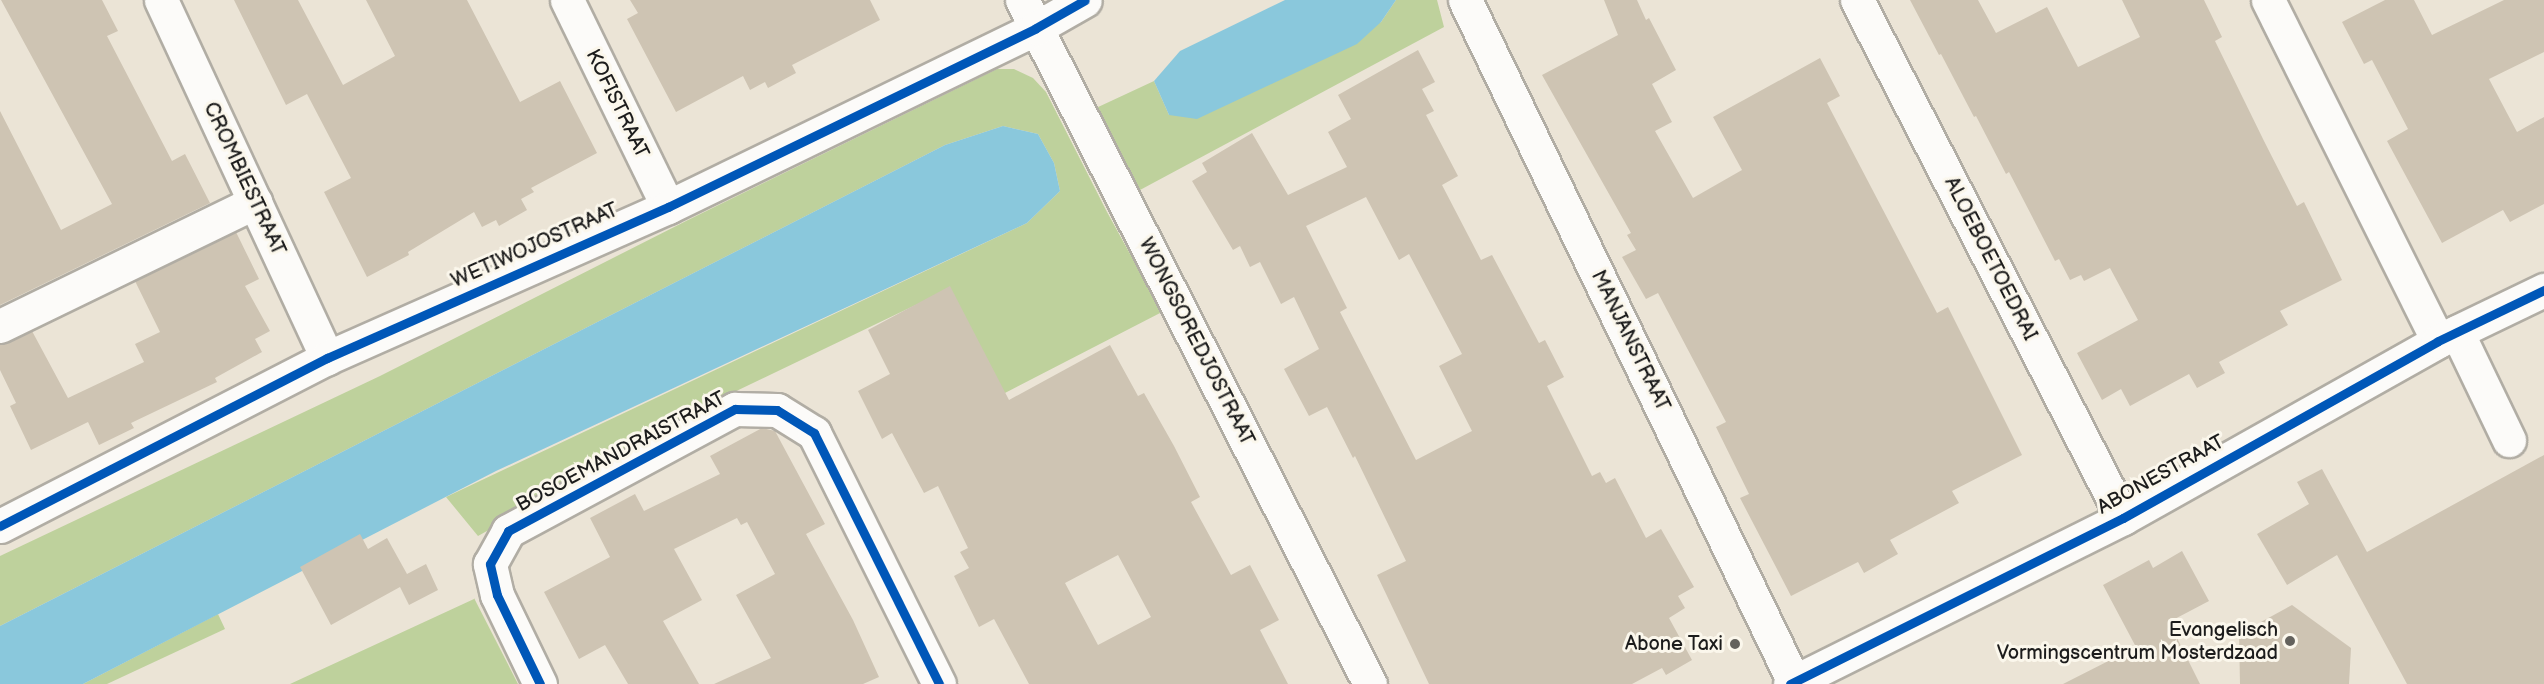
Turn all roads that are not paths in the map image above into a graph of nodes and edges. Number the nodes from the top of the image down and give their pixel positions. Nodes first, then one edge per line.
1 (161, 0) edge
2 (567, 0) edge
3 (1085, 0) edge
4 (1465, 0) edge
5 (1857, 0) edge
6 (2268, 0) edge
7 (1029, 14) edge
8 (255, 202) junction
9 (668, 207) junction
10 (2544, 290) edge
11 (0, 326) edge
12 (2448, 336) junction
13 (327, 358) junction
14 (2509, 440) dead end
15 (3, 517) edge
16 (2123, 518) junction
17 (1792, 683) edge
18 (540, 684) edge
19 (939, 684) edge
20 (1370, 684) edge

1 - 8 street, CROMBIESTRAAT
2 - 9 street, KOFISTRAAT
3 - 7 street, WETIWOJOSTRAAT
4 - 17 street, MANJANSTRAAT
5 - 16 street, ALOEBOETOEDRAI
6 - 12 street
7 - 9 street, WETIWOJOSTRAAT
7 - 20 street, WONGSOREDJOSTRAAT
8 - 11 street
8 - 13 street, CROMBIESTRAAT
9 - 13 street, WETIWOJOSTRAAT
10 - 12 street, ABONESTRAAT
12 - 14 street
12 - 16 street, ABONESTRAAT
13 - 15 street, WETIWOJOSTRAAT
16 - 17 street, ABONESTRAAT
18 - 19 street, BOSOEMANDRAISTRAAT

